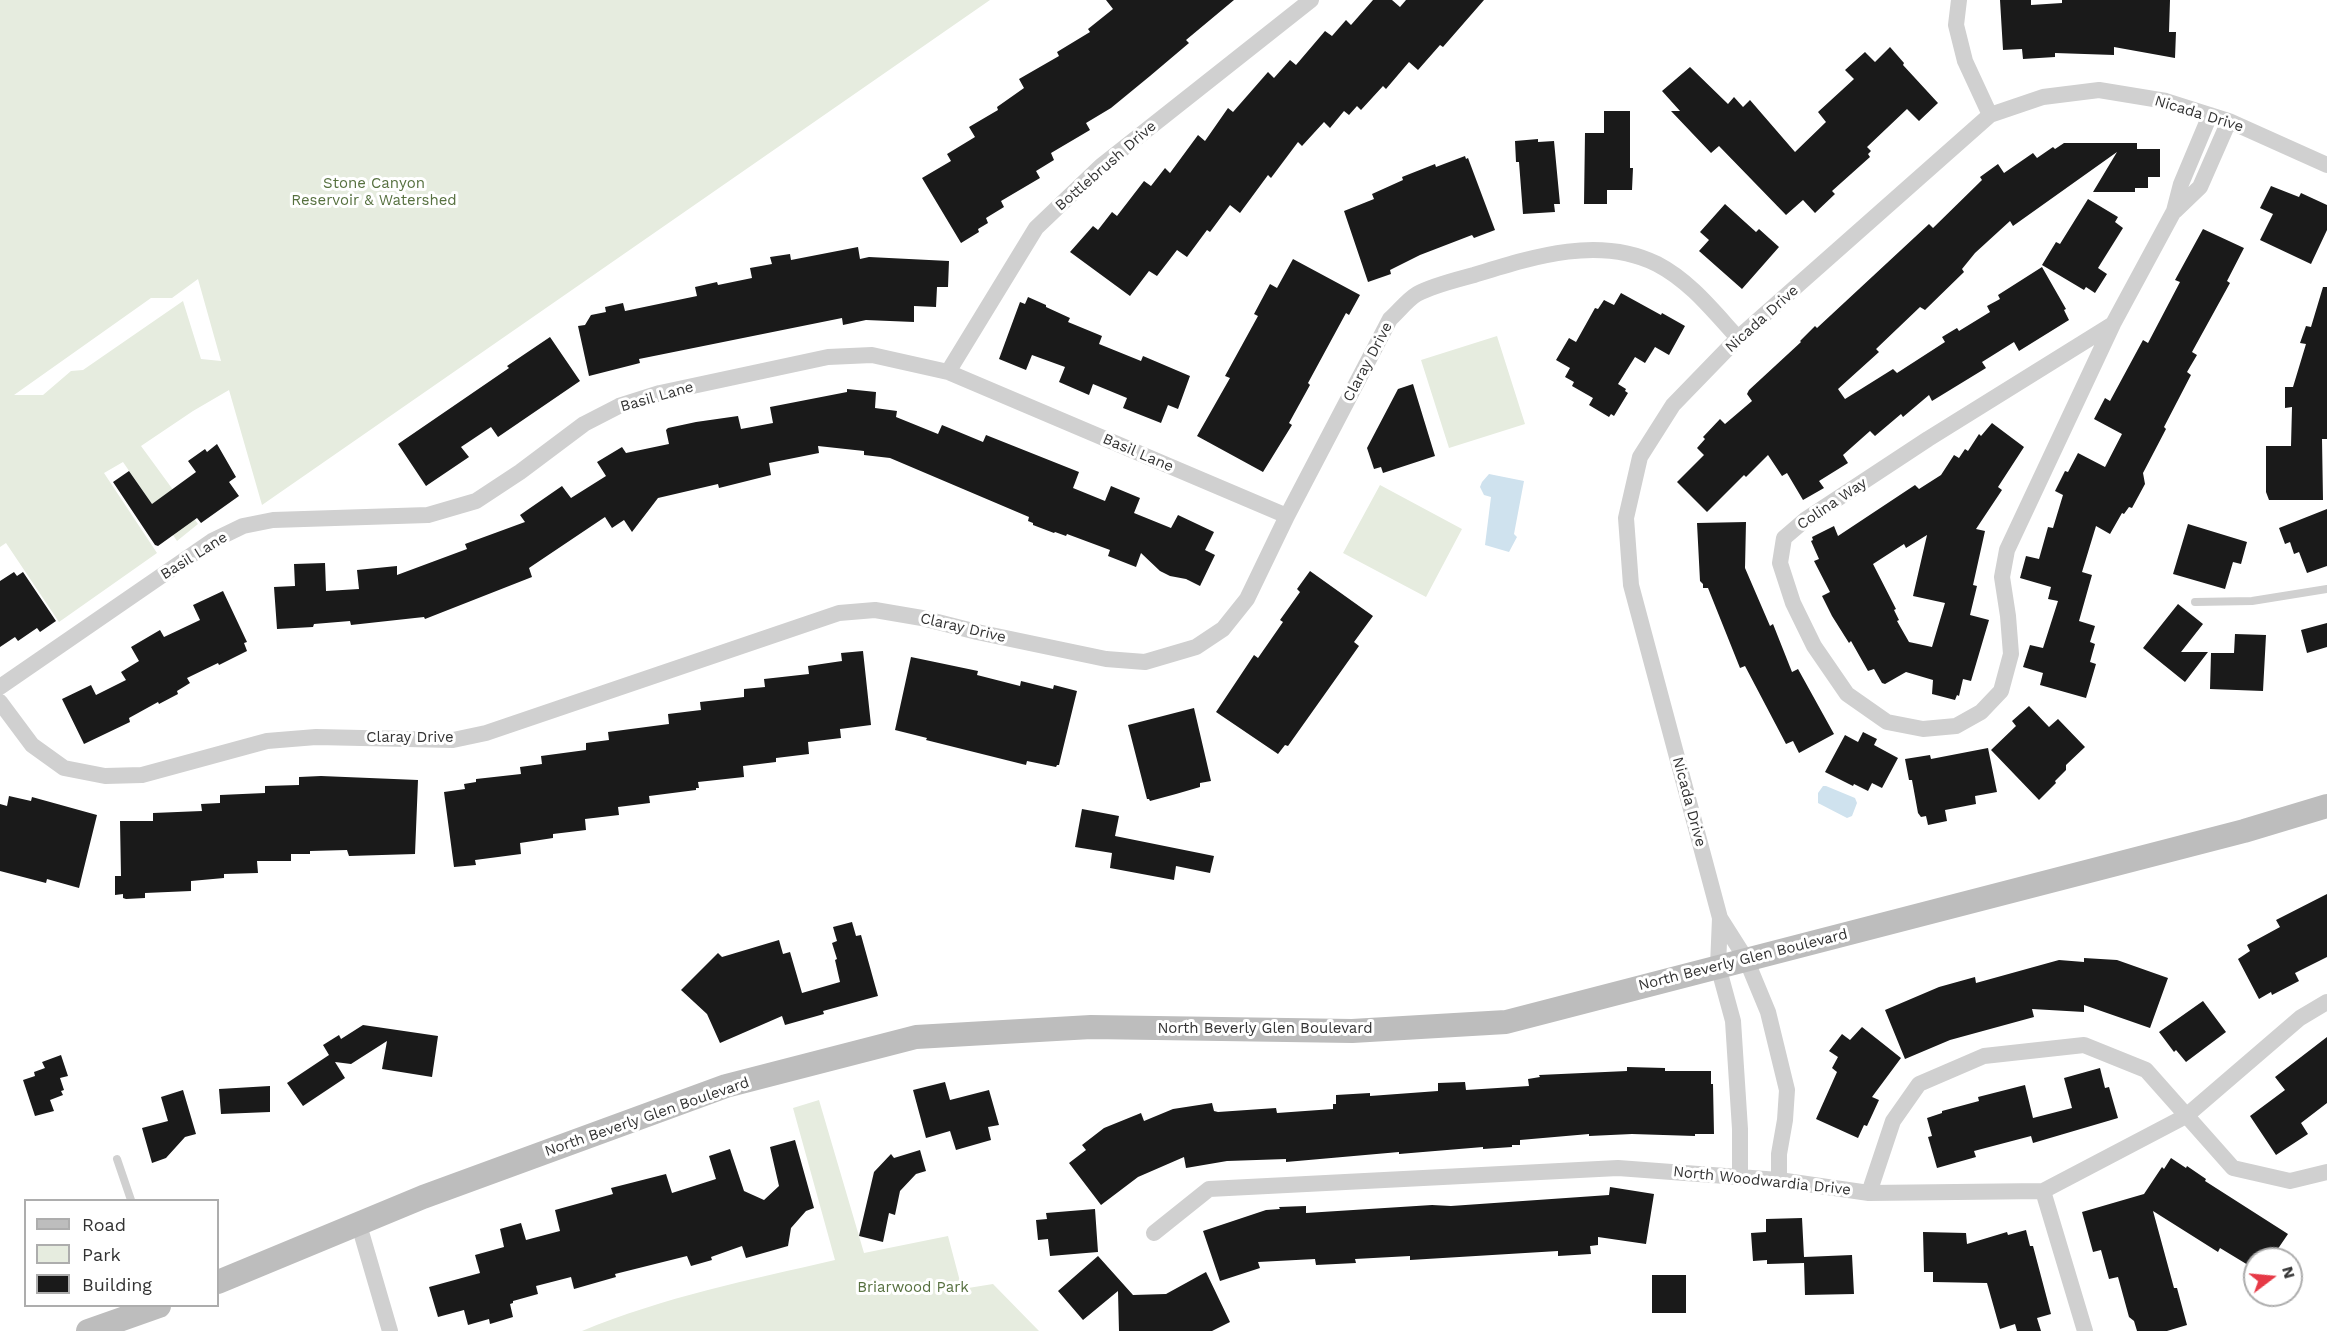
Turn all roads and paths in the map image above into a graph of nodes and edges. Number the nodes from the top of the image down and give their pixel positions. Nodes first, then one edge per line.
1 (1311, 0) edge
2 (1959, 0) edge
3 (1990, 115) junction
4 (2210, 115) junction
5 (2229, 121) junction
6 (2327, 165) edge
7 (2174, 211) junction
8 (2113, 324) junction
9 (1738, 338) junction
10 (948, 372) junction
11 (1287, 516) junction
12 (2327, 589) edge
13 (2195, 602) dead end
14 (0, 687) edge
15 (0, 702) edge
16 (2327, 806) edge
17 (1720, 918) junction
18 (1746, 959) junction
19 (1718, 966) junction
20 (2327, 1002) edge
21 (2186, 1116) junction
22 (117, 1159) dead end
23 (2327, 1172) edge
24 (1740, 1178) junction
25 (1779, 1180) junction
26 (2043, 1191) junction
27 (1869, 1193) junction
28 (131, 1199) edge
29 (359, 1225) junction
30 (1154, 1233) dead end
31 (219, 1282) edge
32 (154, 1307) edge
33 (88, 1331) edge
34 (390, 1331) edge
35 (2085, 1331) edge

1 - 10 street, Bottlebrush Drive
2 - 3 street
3 - 4 street, Nicada Drive
3 - 9 street, Nicada Drive
4 - 5 street, Nicada Drive
4 - 7 street, Colina Way
5 - 6 street, Nicada Drive
5 - 7 street, Colina Way
7 - 8 street, Colina Way
8 - 8 street, Colina Way
9 - 11 street, Claray Drive
9 - 17 street, Nicada Drive
10 - 11 street, Basil Lane
10 - 14 street, Basil Lane
11 - 15 street, Claray Drive
12 - 13 lane
16 - 18 main road, North Beverly Glen Boulevard
17 - 18 street, Nicada Drive
17 - 19 street, Nicada Drive
18 - 19 main road, North Beverly Glen Boulevard
18 - 25 street, Nicada Drive
19 - 24 street, Nicada Drive
19 - 29 main road, North Beverly Glen Boulevard
20 - 21 street, North Woodwardia Drive
21 - 23 street
21 - 26 street, North Woodwardia Drive
21 - 27 street
22 - 28 lane
24 - 25 street, North Woodwardia Drive
24 - 30 street, North Woodwardia Drive
25 - 27 street, North Woodwardia Drive
26 - 27 street, North Woodwardia Drive
26 - 35 street
29 - 31 main road, North Beverly Glen Boulevard
29 - 34 street
32 - 33 main road

